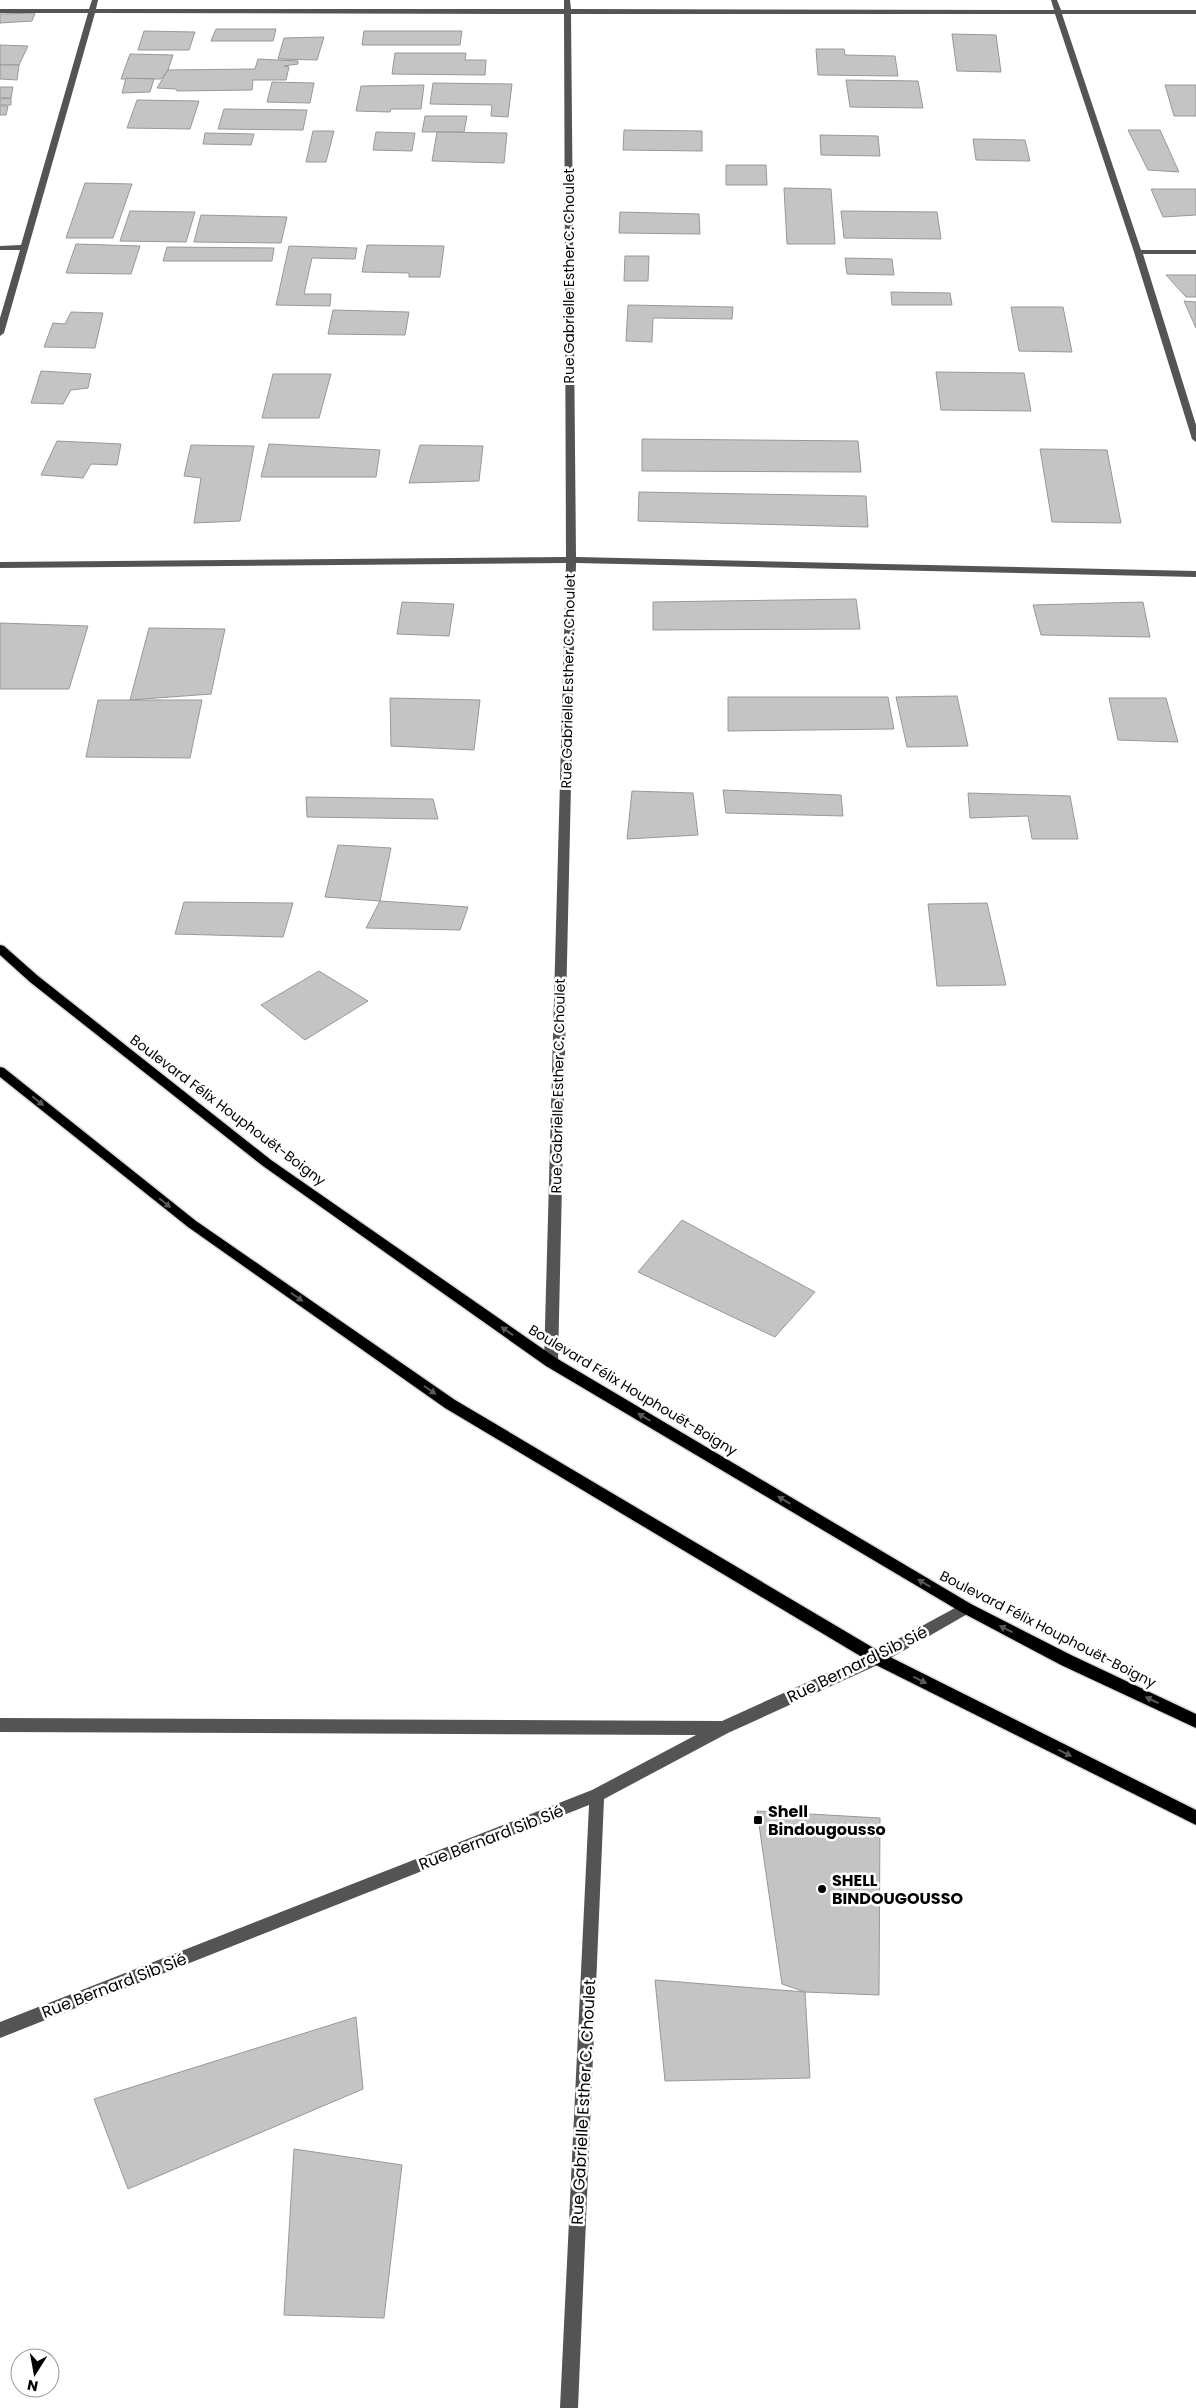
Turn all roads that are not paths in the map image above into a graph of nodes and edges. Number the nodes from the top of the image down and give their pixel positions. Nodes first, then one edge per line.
1 (95, 0) edge
2 (567, 0) edge
3 (1054, 0) edge
4 (0, 11) edge
5 (91, 11) junction
6 (1059, 12) junction
7 (1196, 12) edge
8 (567, 13) junction
9 (25, 247) junction
10 (0, 248) edge
11 (1138, 252) junction
12 (1196, 252) edge
13 (0, 333) edge
14 (1196, 440) edge
15 (571, 560) junction
16 (0, 565) edge
17 (1196, 574) edge
18 (0, 949) edge
19 (0, 1071) edge
20 (551, 1362) junction
21 (966, 1608) junction
22 (877, 1658) junction
23 (1196, 1721) edge
24 (0, 1725) edge
25 (723, 1728) junction
26 (598, 1795) junction
27 (1196, 1818) edge
28 (0, 2030) edge
29 (569, 2408) edge

1 - 5 street
2 - 8 street, Rue Gabrielle Esther C. Choulet
3 - 6 street
4 - 5 street
5 - 8 street
5 - 9 street
6 - 7 street
6 - 8 street
6 - 11 street
8 - 15 street, Rue Gabrielle Esther C. Choulet
9 - 10 street
9 - 13 street
11 - 12 street
11 - 14 street
15 - 16 street
15 - 17 street
15 - 20 street, Rue Gabrielle Esther C. Choulet
20 -> 18 main road, Boulevard Félix Houphouët-Boigny
19 -> 22 main road
21 -> 20 main road, Boulevard Félix Houphouët-Boigny
21 - 22 street, Rue Bernard Sib Sié
23 -> 21 main road, Boulevard Félix Houphouët-Boigny
22 - 25 street, Rue Bernard Sib Sié
22 -> 27 main road
24 - 25 street
25 - 26 street, Rue Bernard Sib Sié
26 - 28 street, Rue Bernard Sib Sié
26 - 29 street, Rue Gabrielle Esther C. Choulet

